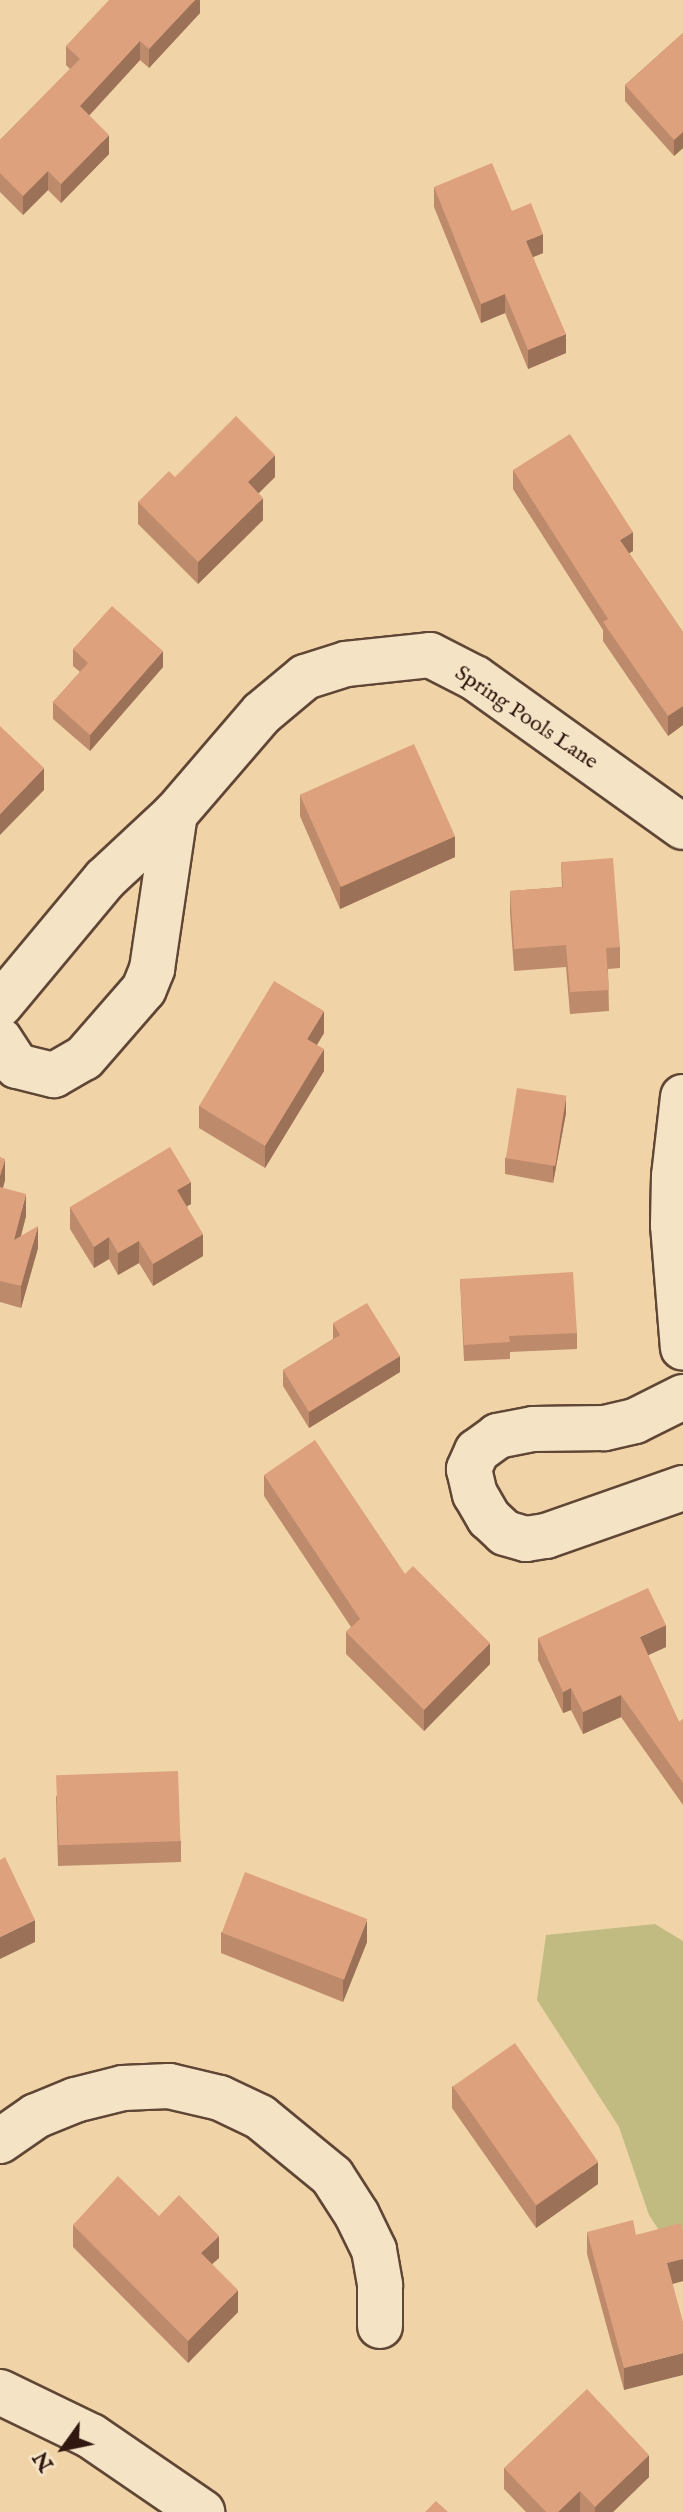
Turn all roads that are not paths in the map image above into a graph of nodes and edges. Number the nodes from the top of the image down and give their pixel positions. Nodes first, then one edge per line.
1 (175, 814) junction
2 (683, 827) edge
3 (0, 1005) edge
4 (0, 1040) edge
5 (683, 1097) edge
6 (683, 1348) edge
7 (683, 1397) edge
8 (683, 1488) edge
9 (0, 2141) edge
10 (380, 2326) dead end
11 (0, 2392) edge
12 (202, 2512) edge

1 - 2 street, Spring Pools Lane
1 - 3 street, Spring Pools Lane
1 - 4 street
5 - 6 street
7 - 8 street
9 - 10 street
11 - 12 street

